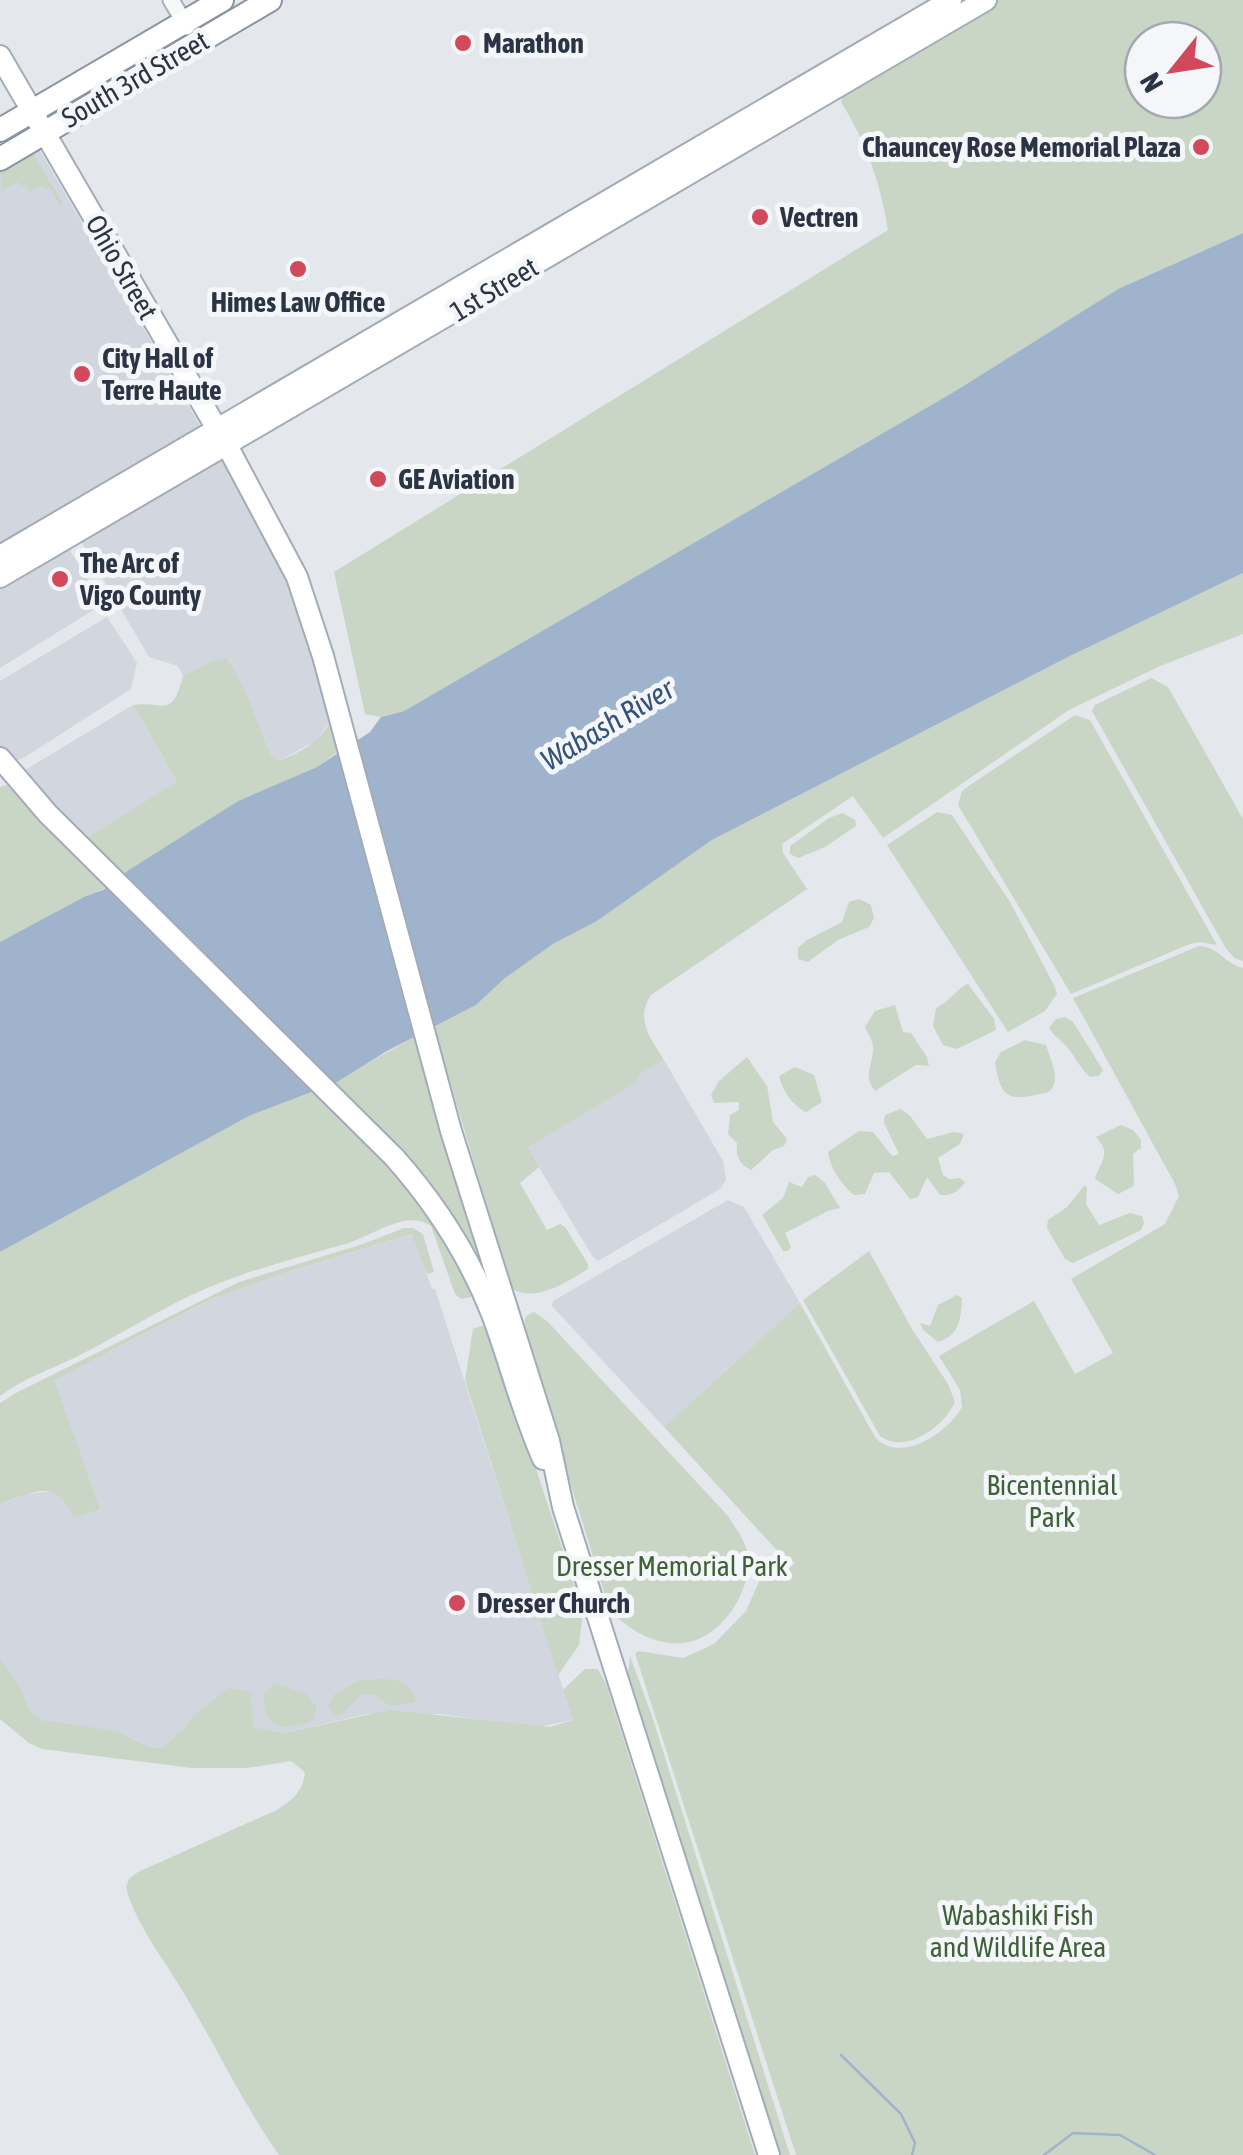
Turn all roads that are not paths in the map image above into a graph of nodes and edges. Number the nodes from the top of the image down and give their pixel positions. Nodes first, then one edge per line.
1 (172, 0) edge
2 (222, 0) edge
3 (270, 0) edge
4 (951, 0) edge
5 (986, 0) edge
6 (184, 22) junction
7 (197, 43) junction
8 (0, 56) edge
9 (32, 111) junction
10 (0, 130) edge
11 (44, 132) junction
12 (0, 158) edge
13 (222, 438) junction
14 (0, 556) edge
15 (0, 578) edge
16 (5, 764) edge
17 (563, 1507) junction
18 (769, 2155) edge

1 - 6 street
2 - 6 highway, South 3rd Street
3 - 7 highway, South 3rd Street
4 - 13 main road, 1st Street
5 - 13 main road, 1st Street
6 - 7 street
6 - 9 highway, South 3rd Street
7 - 11 highway, South 3rd Street
8 - 9 main road, Ohio Street
9 - 10 highway, South 3rd Street
9 - 11 main road, Ohio Street
11 - 12 highway, South 3rd Street
11 - 13 main road, Ohio Street
13 - 14 main road, 1st Street
13 - 15 main road, 1st Street
13 - 17 main road, Ohio Street
16 - 17 main road
17 - 18 main road

